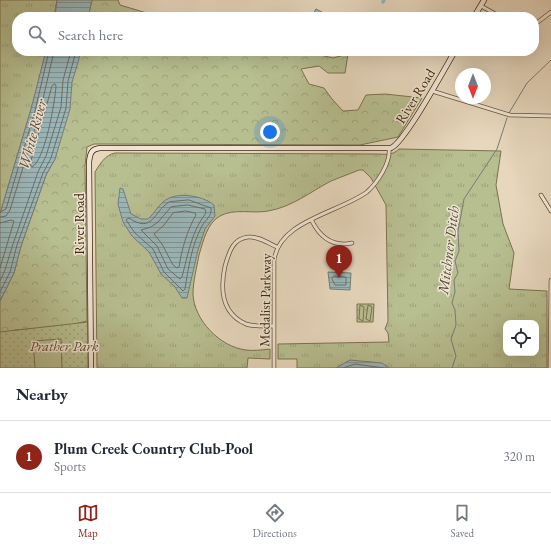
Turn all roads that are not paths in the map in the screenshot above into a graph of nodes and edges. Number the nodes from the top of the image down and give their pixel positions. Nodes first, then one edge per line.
1 (484, 0) edge
2 (481, 6) junction
3 (477, 12) edge
4 (492, 12) edge
5 (551, 12) edge
6 (539, 21) edge
7 (452, 56) edge
8 (432, 91) junction
9 (551, 116) edge
10 (389, 148) junction
11 (541, 195) dead end
12 (551, 211) edge
13 (312, 221) junction
14 (352, 243) dead end
15 (277, 247) junction
16 (551, 280) edge
17 (551, 286) edge
18 (274, 326) junction
19 (551, 356) edge
20 (91, 368) edge
21 (274, 368) edge
22 (550, 368) edge

1 - 2 street
2 - 3 street
2 - 4 street
5 - 6 street
7 - 8 street, River Road
8 - 9 street
8 - 10 street, River Road
10 - 13 street, Medalist Parkway
10 - 20 street, River Road
11 - 12 street
13 - 14 street
13 - 15 street, Medalist Parkway
15 - 18 street, Medalist Parkway
15 - 18 street
16 - 17 street
17 - 19 street
18 - 21 street, Medalist Parkway
19 - 22 street

